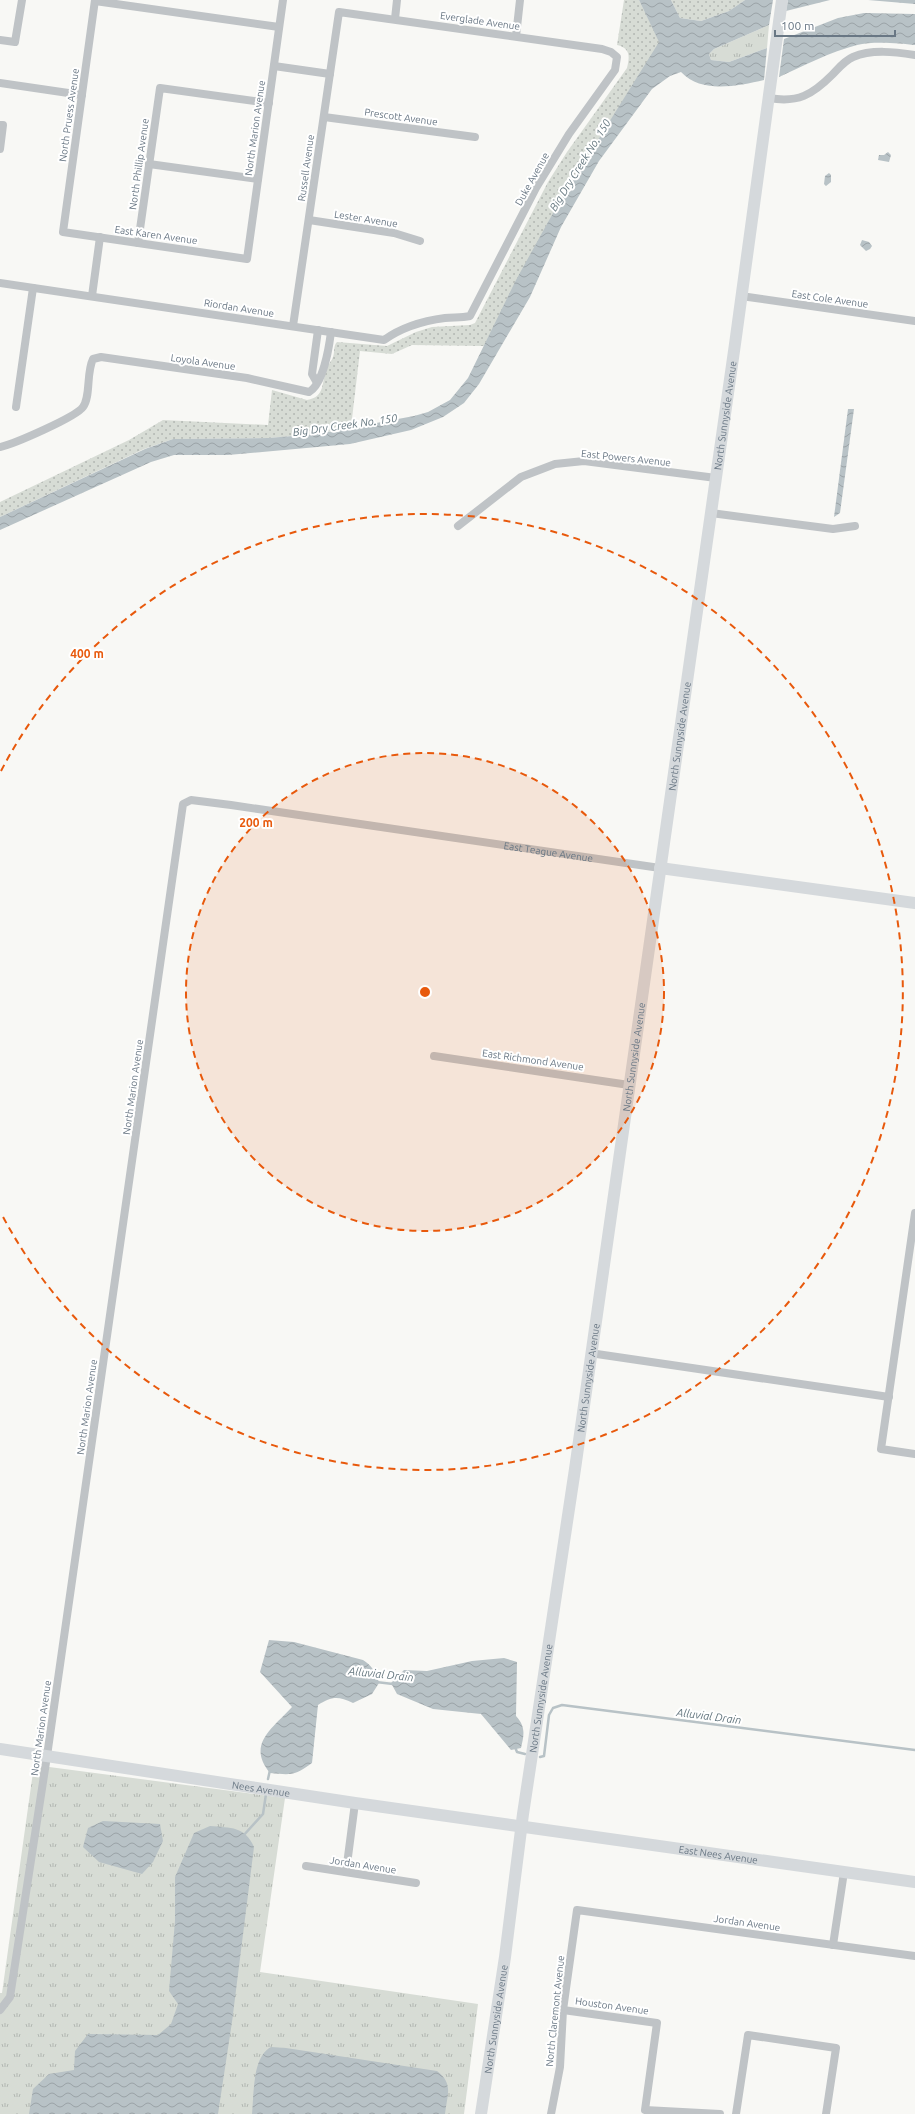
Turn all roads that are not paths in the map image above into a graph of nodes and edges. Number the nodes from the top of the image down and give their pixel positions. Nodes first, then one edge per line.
1 (22, 0) edge
2 (95, 0) edge
3 (283, 0) edge
4 (397, 0) edge
5 (520, 0) edge
6 (782, 0) edge
7 (339, 12) joint
8 (395, 20) junction
9 (279, 27) junction
10 (516, 36) junction
11 (0, 40) edge
12 (915, 54) edge
13 (617, 57) joint
14 (274, 66) junction
15 (330, 74) junction
16 (0, 83) edge
17 (82, 95) junction
18 (769, 98) junction
19 (268, 103) junction
20 (324, 117) junction
21 (2, 125) edge
22 (475, 137) dead end
23 (0, 148) edge
24 (149, 164) junction
25 (258, 179) junction
26 (309, 220) junction
27 (63, 232) joint
28 (100, 238) junction
29 (420, 241) dead end
30 (138, 243) junction
31 (247, 259) joint
32 (0, 283) edge
33 (33, 288) junction
34 (92, 296) junction
35 (742, 296) junction
36 (915, 321) edge
37 (293, 326) junction
38 (318, 330) junction
39 (331, 332) junction
40 (384, 340) joint
41 (315, 360) junction
42 (324, 361) junction
43 (316, 381) junction
44 (16, 407) dead end
45 (0, 447) edge
46 (716, 478) junction
47 (711, 513) junction
48 (458, 526) dead end
49 (855, 526) dead end
50 (183, 804) joint
51 (660, 868) junction
52 (915, 904) edge
53 (434, 1056) dead end
54 (629, 1085) junction
55 (915, 1214) edge
56 (590, 1353) junction
57 (889, 1397) junction
58 (915, 1454) edge
59 (0, 1749) edge
60 (47, 1756) junction
61 (355, 1803) junction
62 (522, 1826) junction
63 (306, 1866) dead end
64 (346, 1872) junction
65 (844, 1872) junction
66 (915, 1882) edge
67 (416, 1883) dead end
68 (577, 1910) joint
69 (834, 1945) junction
70 (915, 1956) edge
71 (0, 2010) edge
72 (563, 2010) junction
73 (481, 2114) edge
74 (551, 2114) edge
75 (720, 2114) edge
76 (736, 2114) edge
77 (826, 2114) edge

1 - 11 street
2 - 9 street
2 - 17 street, North Pruess Avenue
3 - 9 street, North Marion Avenue
4 - 8 street
5 - 10 street
6 - 18 main road, North Sunnyside Avenue
7 - 8 street, Everglade Avenue
7 - 15 street, Russell Avenue
8 - 10 street, Everglade Avenue
9 - 14 street, North Marion Avenue
10 - 13 street, Everglade Avenue
12 - 18 street
13 - 40 street, Duke Avenue
14 - 15 street
14 - 19 street, North Marion Avenue
15 - 20 street, Russell Avenue
16 - 17 street
17 - 27 street, North Pruess Avenue
18 - 35 main road, North Sunnyside Avenue
19 - 24 street, North Phillip Avenue
19 - 25 street, North Marion Avenue
20 - 22 street, Prescott Avenue
20 - 26 street, Russell Avenue
21 - 23 street
24 - 25 street
24 - 30 street, North Phillip Avenue
25 - 31 street, North Marion Avenue
26 - 29 street, Lester Avenue
26 - 37 street, Russell Avenue
27 - 28 street, East Karen Avenue
28 - 30 street, East Karen Avenue
28 - 34 street
30 - 31 street, East Karen Avenue
32 - 33 street
33 - 34 street
33 - 44 street
34 - 37 street, Riordan Avenue
35 - 36 street, East Cole Avenue
35 - 46 main road, North Sunnyside Avenue
37 - 38 street, Riordan Avenue
38 - 39 street, Riordan Avenue
38 - 41 street
39 - 40 street, Riordan Avenue
39 - 42 street
41 - 42 street
41 - 43 street
42 - 43 street
43 - 45 street, Loyola Avenue
46 - 47 main road, North Sunnyside Avenue
46 - 48 street, East Powers Avenue
47 - 49 street
47 - 51 main road, North Sunnyside Avenue
50 - 51 street, East Teague Avenue
50 - 60 street, North Marion Avenue
51 - 52 main road, East Teague Avenue
51 - 54 main road, North Sunnyside Avenue
53 - 54 street, East Richmond Avenue
54 - 56 main road, North Sunnyside Avenue
55 - 57 street
56 - 57 street
56 - 62 main road, North Sunnyside Avenue
57 - 58 street
59 - 60 main road, Nees Avenue
60 - 61 main road, Nees Avenue
60 - 71 street, North Marion Avenue
61 - 62 main road, Nees Avenue
61 - 64 street
62 - 65 main road, East Nees Avenue
62 - 73 main road, North Sunnyside Avenue
63 - 64 street, Jordan Avenue
64 - 67 street, Jordan Avenue
65 - 66 main road, East Nees Avenue
65 - 69 street
68 - 69 street, Jordan Avenue
68 - 72 street, North Claremont Avenue
69 - 70 street, Jordan Avenue
72 - 74 street, North Claremont Avenue
72 - 75 street, Houston Avenue
76 - 77 street

